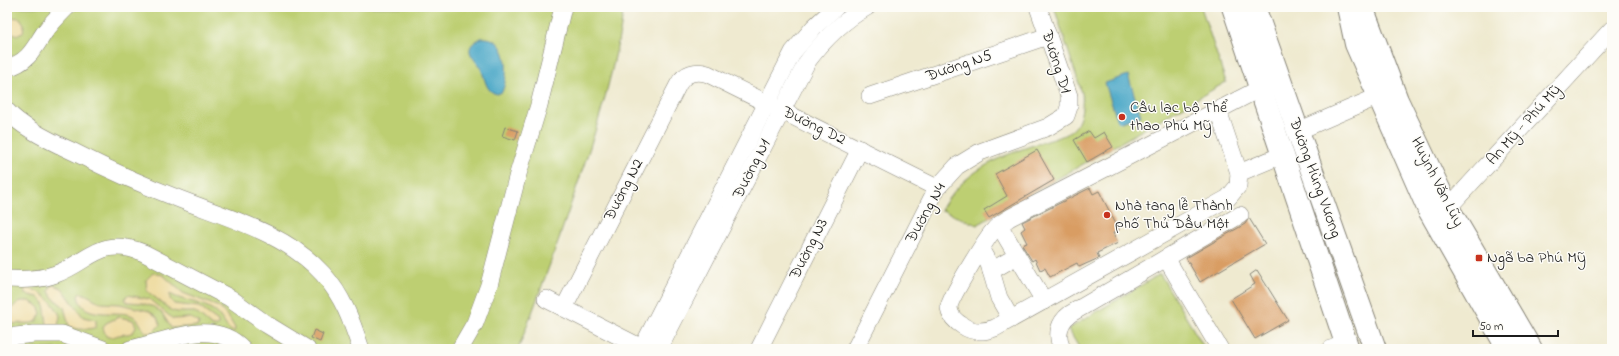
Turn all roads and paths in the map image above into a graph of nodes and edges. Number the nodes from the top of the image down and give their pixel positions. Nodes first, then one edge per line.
1 (67, 7) edge
2 (563, 7) edge
3 (836, 7) edge
4 (867, 7) edge
5 (1038, 7) edge
6 (1233, 7) edge
7 (1254, 7) edge
8 (1348, 7) edge
9 (1362, 7) edge
10 (1612, 29) edge
11 (1048, 36) junction
12 (7, 68) edge
13 (689, 74) joint
14 (1259, 89) junction
15 (870, 96) dead end
16 (1379, 96) junction
17 (767, 103) junction
18 (1218, 110) junction
19 (7, 111) edge
20 (782, 111) junction
21 (1066, 116) joint
22 (1301, 138) junction
23 (860, 149) junction
24 (1282, 155) junction
25 (1239, 173) junction
26 (937, 188) junction
27 (1441, 213) junction
28 (1240, 215) dead end
29 (999, 225) junction
30 (981, 250) junction
31 (1017, 256) junction
32 (1166, 258) junction
33 (991, 271) junction
34 (7, 279) edge
35 (546, 299) dead end
36 (1044, 301) junction
37 (564, 308) junction
38 (1011, 319) junction
39 (7, 337) edge
40 (1342, 347) edge
41 (643, 348) edge
42 (103, 349) edge
43 (130, 349) edge
44 (243, 349) edge
45 (307, 349) edge
46 (362, 349) edge
47 (460, 349) edge
48 (659, 349) edge
49 (759, 349) edge
50 (855, 349) edge
51 (1062, 349) edge
52 (1220, 349) edge
53 (1375, 349) edge
54 (1508, 349) edge
55 (1530, 349) edge

1 - 12 street
2 - 47 street
3 - 17 street, Đường N1
4 - 20 street, Đường N1
5 - 11 street, Đường D1
6 - 14 main road, Đường Hùng Vương
7 - 22 main road, Đường Hùng Vương
8 - 16 main road, Huỳnh Văn Lũy
9 - 27 main road, Huỳnh Văn Lũy
10 - 27 street, An Mỹ - Phú Mỹ
11 - 15 street, Đường N5
11 - 21 street, Đường D1
13 - 17 street, Đường D2
13 - 37 street, Đường N2
14 - 18 street
14 - 24 main road, Đường Hùng Vương
16 - 22 street
16 - 27 main road, Huỳnh Văn Lũy
17 - 20 street, Đường D2
17 - 41 street, Đường N1
18 - 25 street
18 - 29 street
19 - 46 street
20 - 23 street, Đường D2
20 - 48 street, Đường N1
21 - 26 street, Đường N4
22 - 24 main road
22 - 53 main road, Đường Hùng Vương
23 - 26 street, Đường D2
23 - 49 street, Đường N3
24 - 25 street
24 - 40 main road, Đường Hùng Vương
25 - 36 street
26 - 50 street, Đường N4
27 - 54 main road, Huỳnh Văn Lũy
27 - 55 main road, Huỳnh Văn Lũy
28 - 32 street
29 - 30 street
29 - 31 street
30 - 33 street
30 - 38 street
31 - 33 street
31 - 36 street
32 - 51 street
32 - 52 street
33 - 38 street
34 - 45 street
35 - 37 street
36 - 38 street
37 - 41 street
39 - 42 street
43 - 44 street

